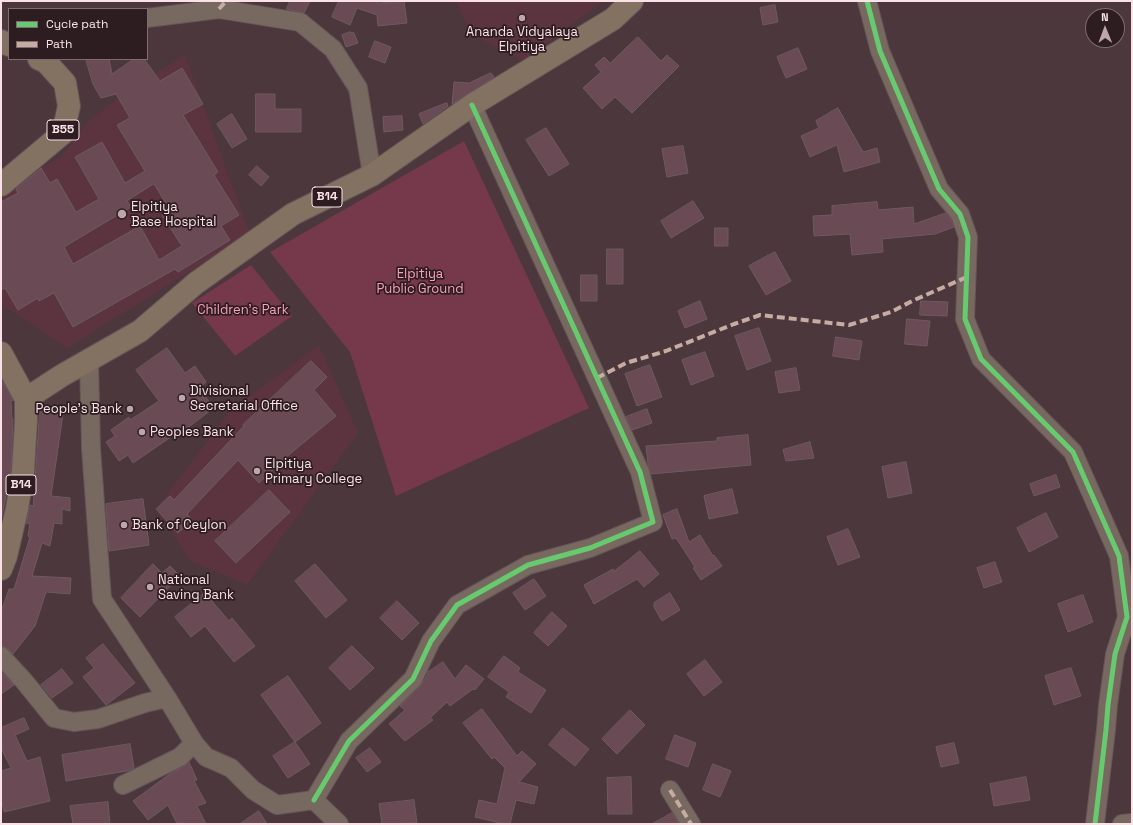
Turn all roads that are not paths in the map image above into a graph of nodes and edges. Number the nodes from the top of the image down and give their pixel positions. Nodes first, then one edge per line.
1 (632, 1) edge
2 (867, 1) edge
3 (148, 18) edge
4 (45, 60) edge
5 (472, 105) junction
6 (372, 175) junction
7 (1, 185) edge
8 (1, 352) edge
9 (88, 360) junction
10 (26, 399) junction
11 (1, 569) edge
12 (1, 656) edge
13 (167, 698) junction
14 (194, 743) junction
15 (123, 785) dead end
16 (670, 790) dead end
17 (314, 800) junction
18 (1132, 823) edge
19 (339, 824) edge
20 (691, 824) edge
21 (1095, 824) edge
22 (1122, 824) edge

1 - 5 main road, B14
2 - 21 street
3 - 6 street
4 - 7 main road, B55
5 - 6 main road, B14
5 - 17 street
6 - 9 main road, B14
8 - 10 main road
9 - 10 main road, B14
9 - 13 street
10 - 11 main road, B14
12 - 13 street
13 - 14 street
14 - 15 street
14 - 17 street
16 - 20 street
17 - 19 street
18 - 22 street

